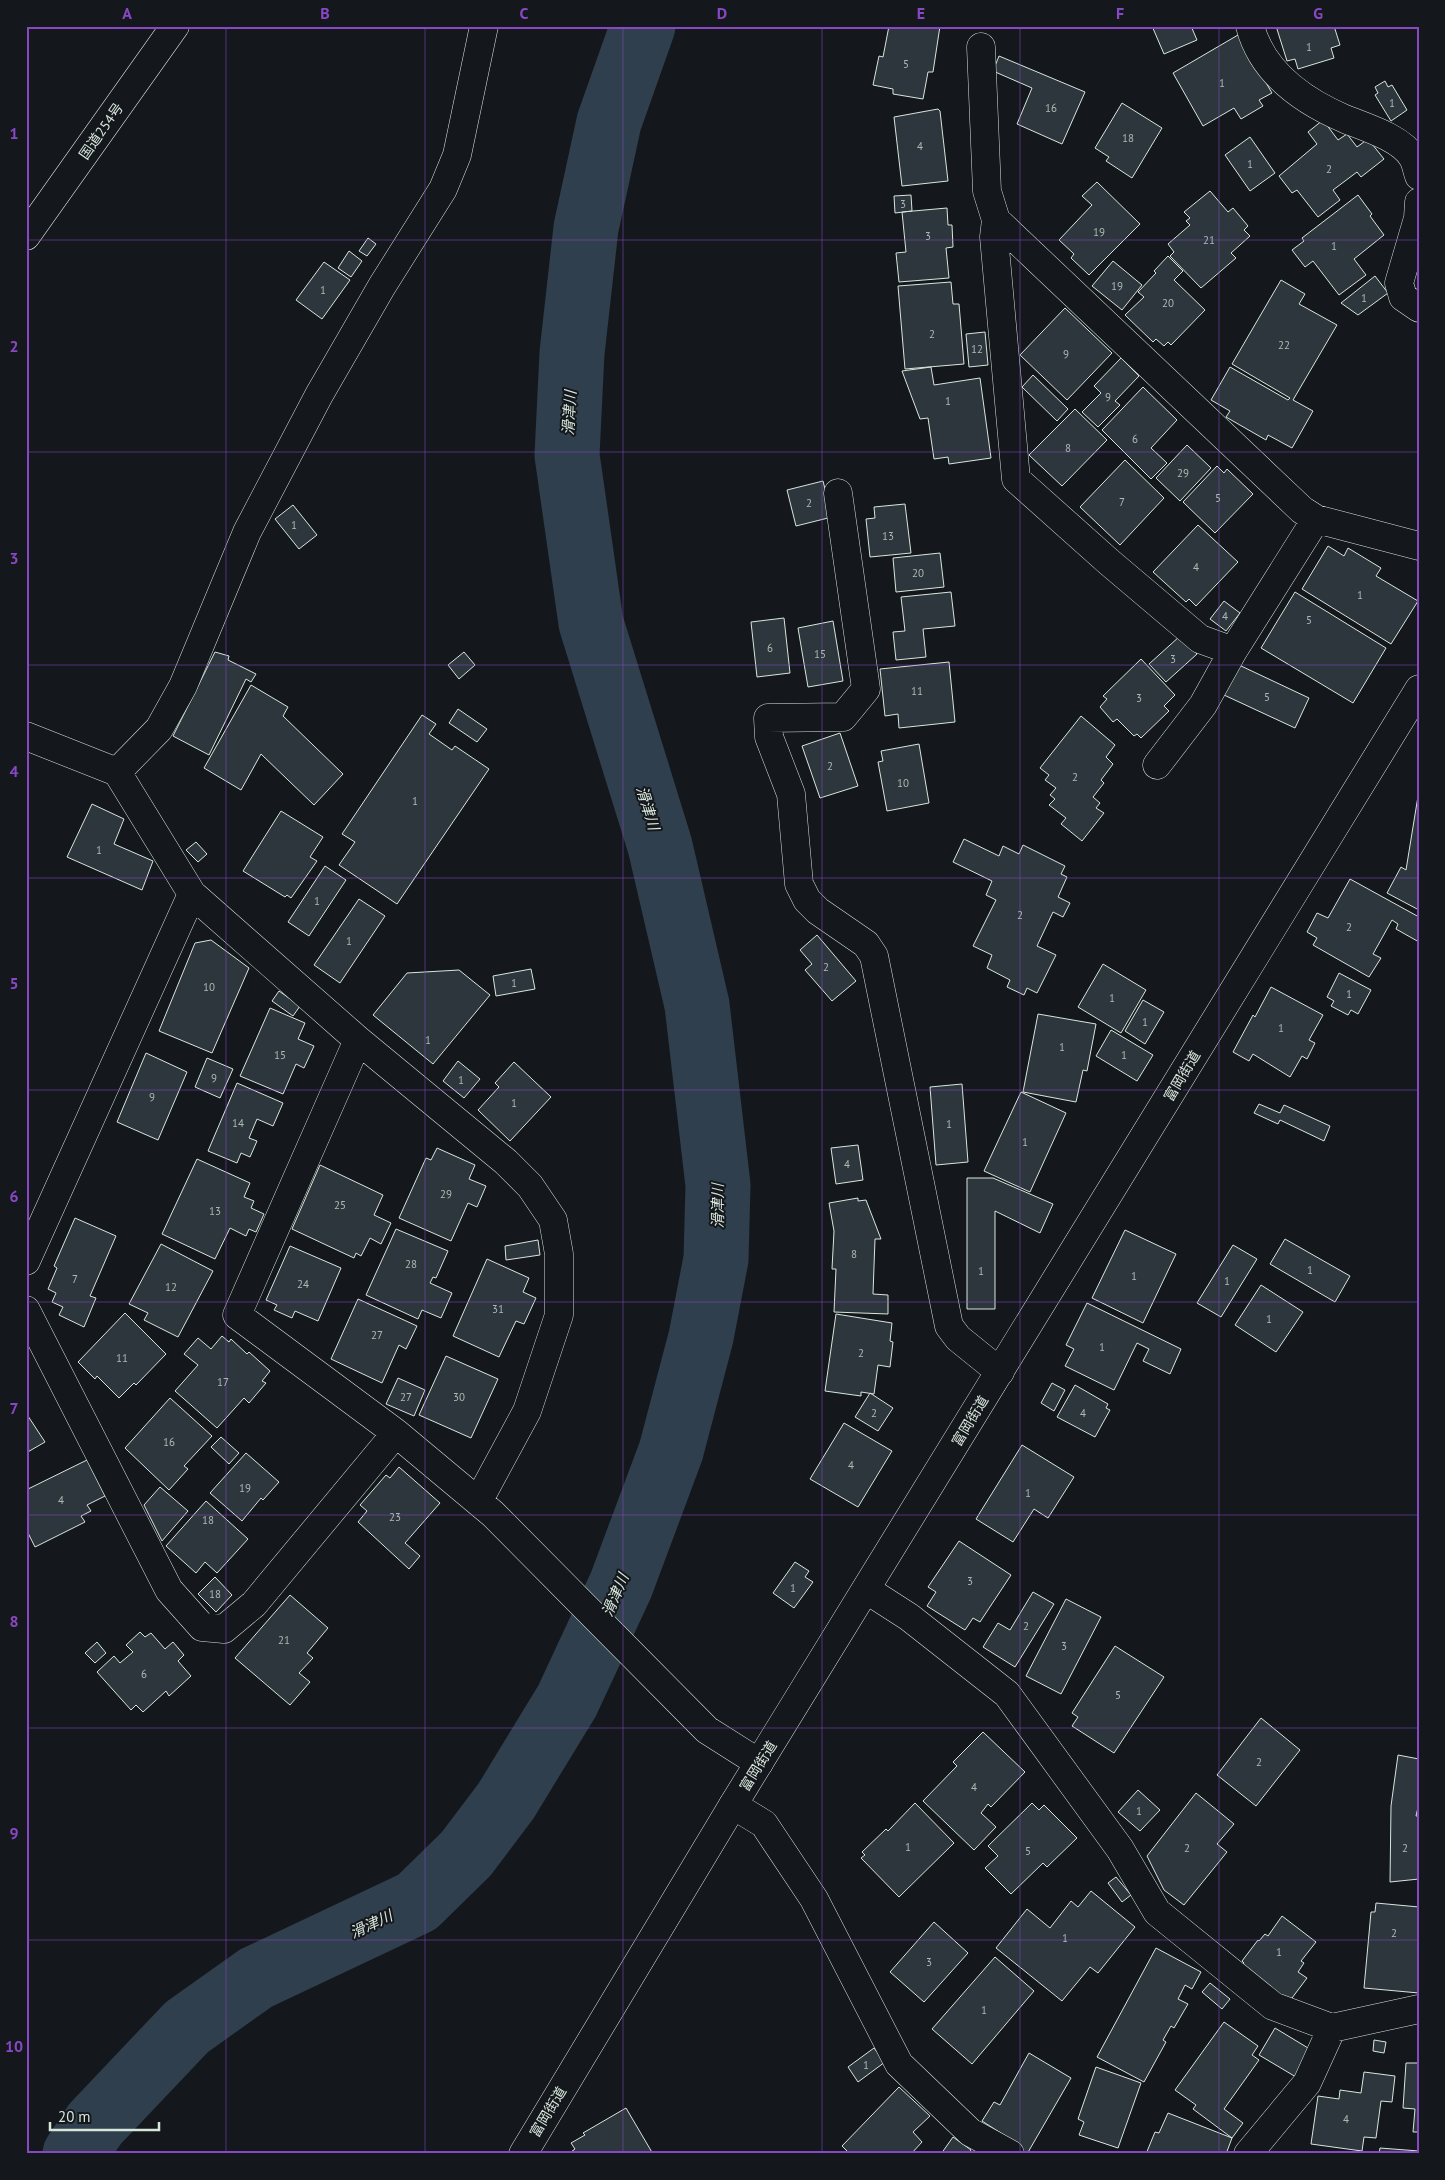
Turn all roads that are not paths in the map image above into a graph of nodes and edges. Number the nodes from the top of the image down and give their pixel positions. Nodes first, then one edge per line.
1 (176, 26) edge
2 (484, 26) edge
3 (1250, 26) edge
4 (981, 47) dead end
5 (1419, 176) edge
6 (1419, 202) edge
7 (996, 220) junction
8 (26, 236) edge
9 (1419, 308) edge
10 (838, 493) dead end
11 (1316, 519) junction
12 (1419, 546) edge
13 (1233, 651) junction
14 (1419, 689) edge
15 (26, 736) edge
16 (1157, 765) dead end
17 (117, 772) junction
18 (192, 894) junction
19 (358, 1040) junction
20 (26, 1261) edge
21 (26, 1310) edge
22 (1000, 1372) junction
23 (396, 1433) junction
24 (486, 1507) junction
25 (867, 1590) junction
26 (759, 1763) junction
27 (733, 1805) junction
28 (1419, 2009) edge
29 (1332, 2028) junction
30 (523, 2154) edge
31 (1010, 2154) edge
32 (1248, 2154) edge

1 - 8 main road, 国道254号
2 - 17 main road
3 - 5 main road
4 - 7 main road
6 - 9 main road
7 - 11 main road
7 - 13 main road
10 - 22 main road
11 - 12 main road
11 - 13 main road
13 - 16 main road
14 - 22 main road, 富岡街道
15 - 17 main road
17 - 18 main road
18 - 19 main road
18 - 20 main road
19 - 23 main road
19 - 24 main road
21 - 23 main road
22 - 25 main road, 富岡街道
23 - 24 main road
24 - 26 main road
25 - 26 main road, 富岡街道
25 - 29 main road
26 - 27 main road, 富岡街道
27 - 30 main road, 富岡街道
27 - 31 main road
28 - 29 main road
29 - 32 main road

